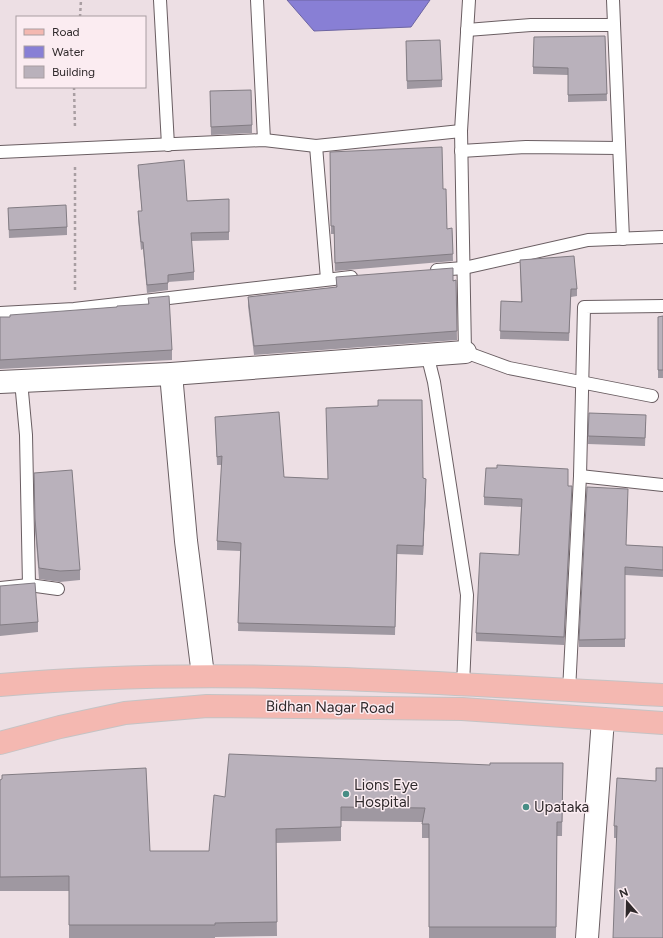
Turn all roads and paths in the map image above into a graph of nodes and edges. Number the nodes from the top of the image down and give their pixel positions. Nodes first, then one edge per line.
1 (81, 0) edge
2 (160, 0) edge
3 (257, 0) edge
4 (469, 0) edge
5 (613, 0) edge
6 (80, 16) edge
7 (614, 26) junction
8 (467, 30) junction
9 (74, 88) edge
10 (461, 131) junction
11 (264, 140) junction
12 (168, 145) junction
13 (316, 146) junction
14 (619, 148) junction
15 (75, 149) junction
16 (461, 151) junction
17 (0, 152) edge
18 (663, 237) edge
19 (623, 238) junction
20 (464, 268) junction
21 (426, 271) edge
22 (365, 276) edge
23 (327, 279) junction
24 (663, 306) edge
25 (74, 309) junction
26 (0, 312) edge
27 (465, 352) junction
28 (427, 354) junction
29 (171, 374) junction
30 (10, 382) edge
31 (582, 383) junction
32 (652, 396) dead end
33 (580, 476) junction
34 (663, 485) edge
35 (29, 586) junction
36 (0, 588) edge
37 (58, 589) edge
38 (204, 675) junction
39 (0, 685) edge
40 (463, 685) junction
41 (569, 691) junction
42 (663, 696) edge
43 (603, 719) junction
44 (663, 723) edge
45 (0, 744) edge
46 (587, 938) edge

1 - 6 path
2 - 12 lane
3 - 11 lane
4 - 8 lane
5 - 7 lane
7 - 8 lane
7 - 14 lane
8 - 10 lane
9 - 15 path
10 - 13 lane
10 - 16 lane
11 - 12 lane
11 - 13 lane
12 - 15 lane
13 - 23 lane
14 - 16 lane
14 - 19 lane
15 - 17 lane
15 - 25 path
16 - 20 lane
18 - 19 lane
19 - 20 lane
20 - 21 lane
20 - 27 lane
22 - 23 lane
23 - 25 lane
24 - 31 lane
25 - 26 lane
27 - 28 street
27 - 31 lane
28 - 29 street
28 - 40 lane
29 - 30 street
29 - 38 street
30 - 35 lane
31 - 32 lane
31 - 33 lane
33 - 34 lane
33 - 41 lane
35 - 36 lane
35 - 37 lane
38 - 39 main road, Bidhan Nagar Road
38 - 40 main road, Bidhan Nagar Road
40 - 41 main road, Bidhan Nagar Road
41 - 42 main road, Bidhan Nagar Road
43 - 44 main road, Bidhan Nagar Road
43 - 45 main road, Bidhan Nagar Road
43 - 46 street

